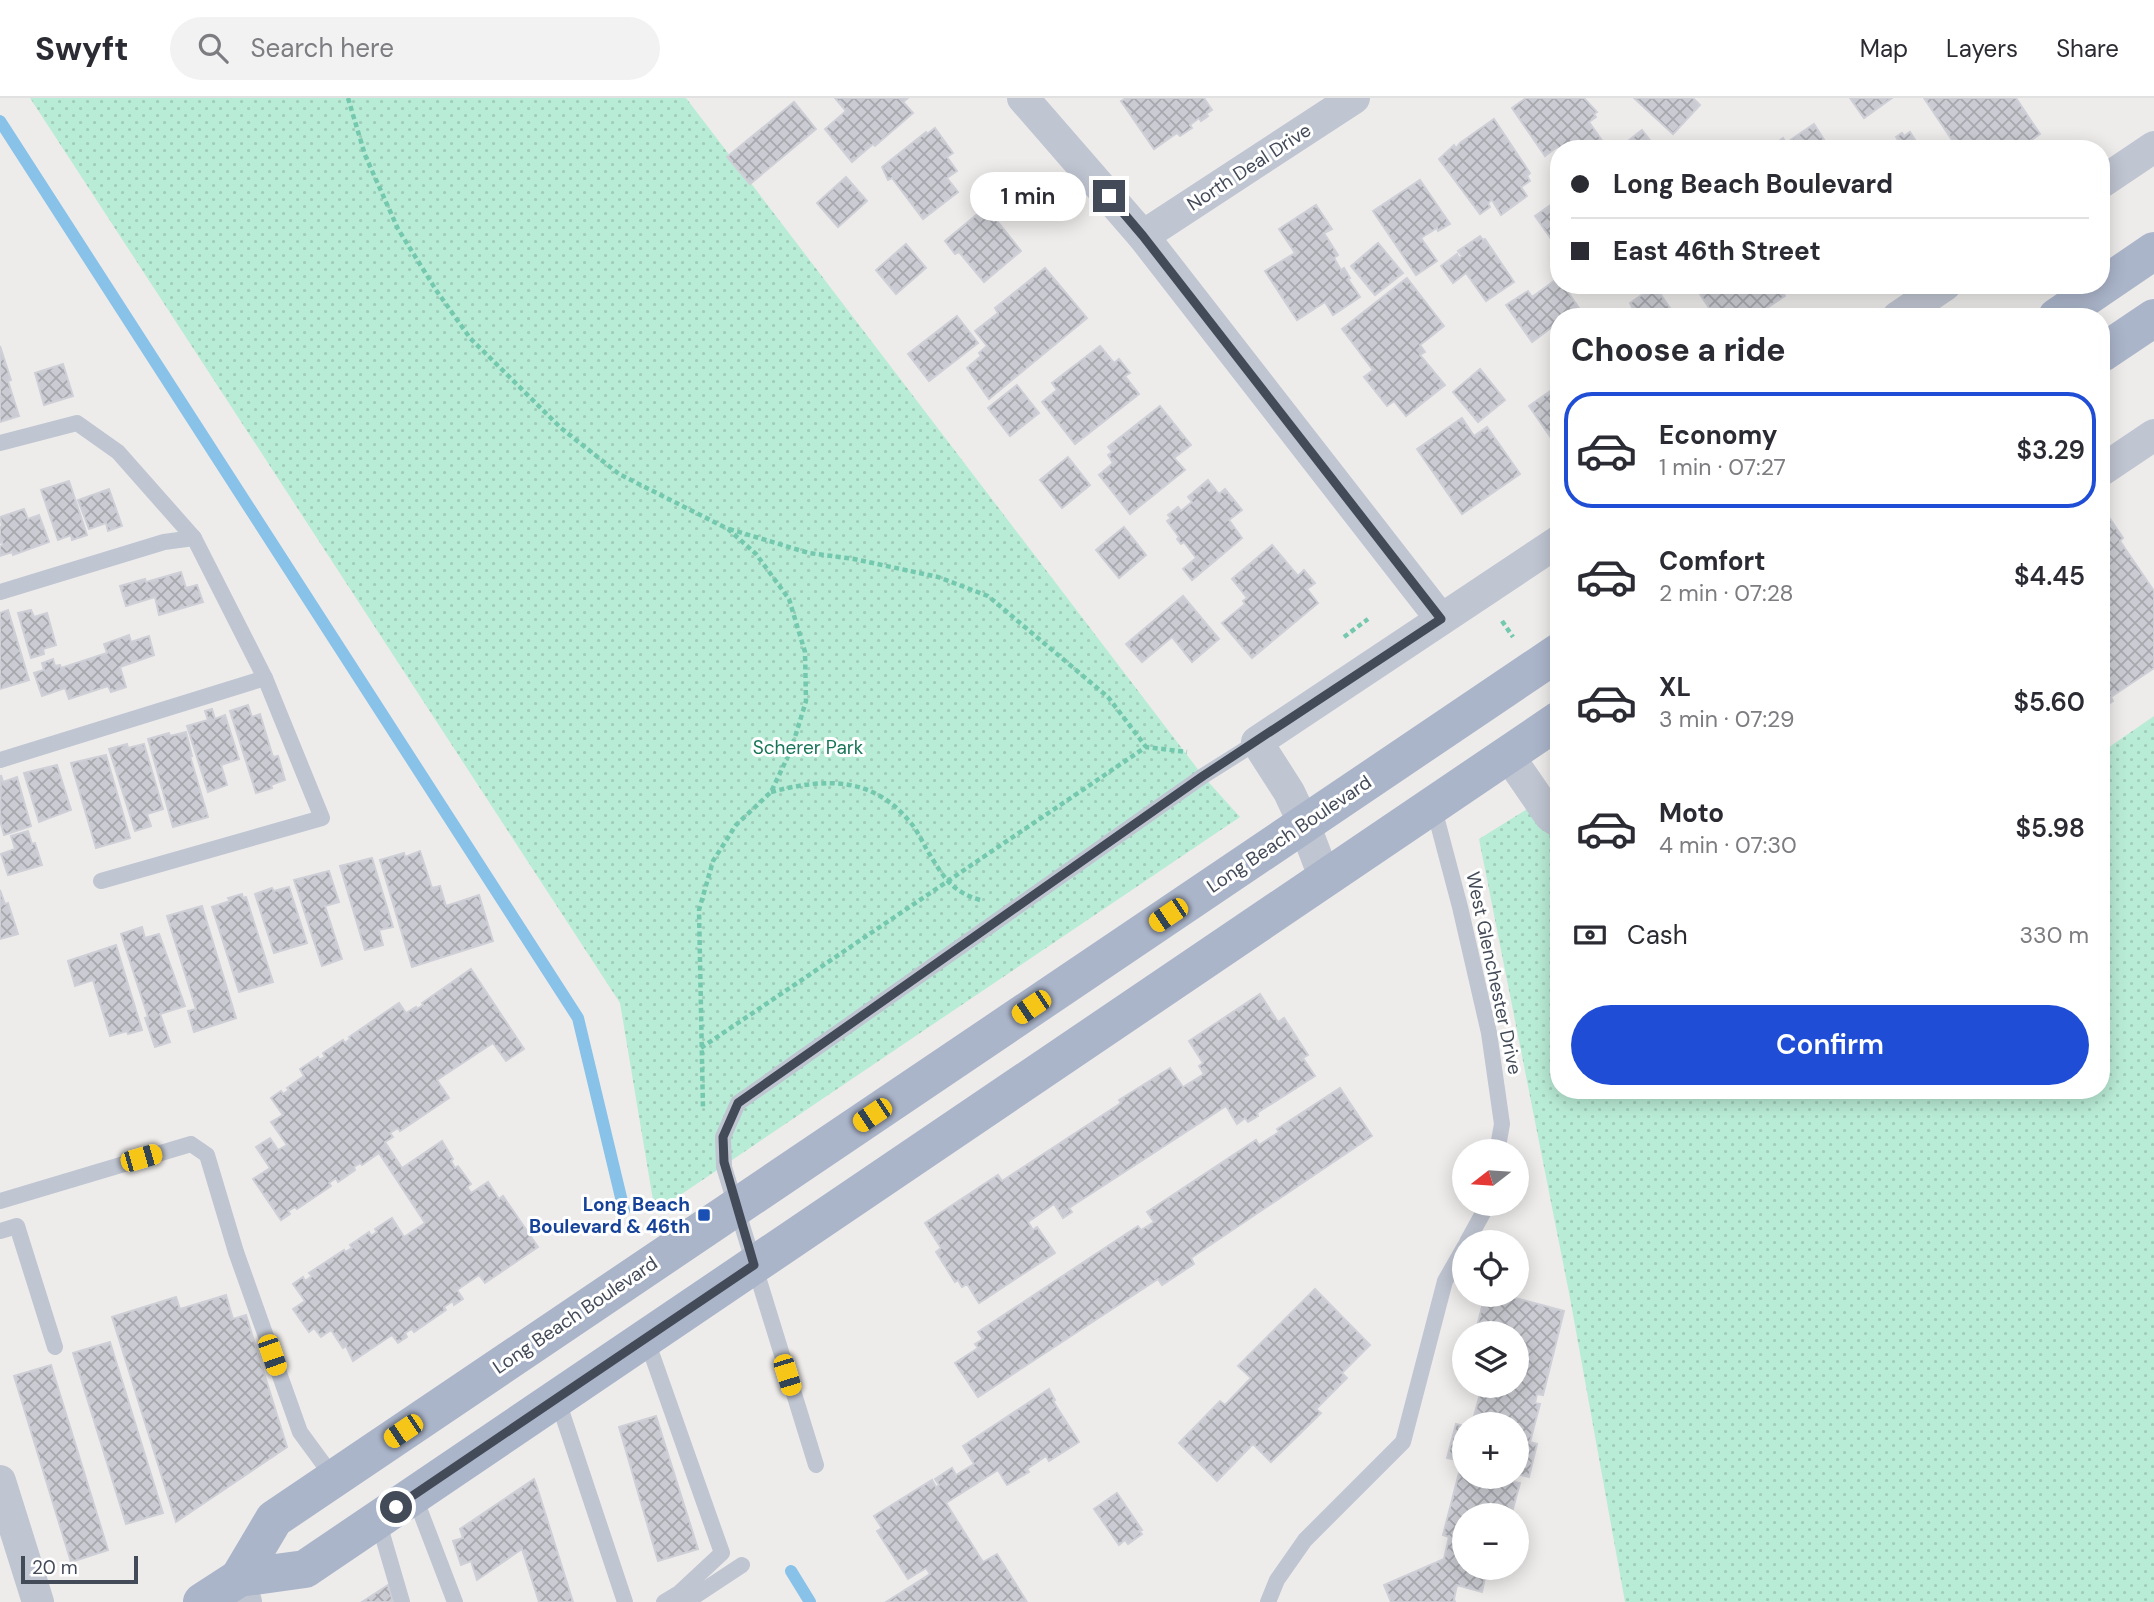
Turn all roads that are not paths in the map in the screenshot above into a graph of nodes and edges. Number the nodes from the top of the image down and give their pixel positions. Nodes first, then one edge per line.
1 (1023, 98) edge
2 (1354, 98) edge
3 (2154, 147) edge
4 (2110, 177) edge
5 (1143, 236) junction
6 (2154, 251) edge
7 (2110, 281) edge
8 (1932, 294) edge
9 (2091, 294) edge
10 (1911, 308) edge
11 (2070, 308) edge
12 (2154, 318) edge
13 (2110, 348) edge
14 (2154, 435) edge
15 (0, 443) edge
16 (2110, 465) edge
17 (194, 538) junction
18 (1550, 547) edge
19 (0, 592) edge
20 (1441, 619) junction
21 (1550, 658) edge
22 (265, 678) junction
23 (1550, 726) edge
24 (1257, 742) junction
25 (1508, 755) junction
26 (0, 761) edge
27 (1433, 805) junction
28 (1550, 816) edge
29 (1304, 824) junction
30 (1325, 879) junction
31 (100, 881) dead end
32 (1499, 1139) edge
33 (0, 1201) edge
34 (736, 1207) junction
35 (0, 1231) edge
36 (754, 1265) junction
37 (1452, 1269) edge
38 (646, 1338) junction
39 (55, 1347) dead end
40 (557, 1398) junction
41 (816, 1465) dead end
42 (334, 1477) junction
43 (0, 1481) edge
44 (414, 1495) junction
45 (378, 1520) junction
46 (742, 1565) dead end
47 (242, 1590) edge
48 (38, 1602) edge
49 (202, 1602) edge
50 (402, 1602) edge
51 (455, 1602) edge
52 (625, 1602) edge
53 (664, 1602) edge
54 (686, 1602) edge
55 (1268, 1602) edge

1 - 5 street
2 - 5 street, North Deal Drive
3 - 4 street
5 - 20 street
6 - 7 main road
8 - 10 street
9 - 11 main road
12 - 13 main road
14 - 16 street
15 - 17 lane
17 - 19 lane
17 - 22 lane
18 - 20 street
20 - 24 street
21 - 29 main road, Long Beach Boulevard
22 - 26 lane
22 - 31 lane
23 - 25 main road, Long Beach Boulevard
24 - 29 street
24 - 34 lane
25 - 27 main road, Long Beach Boulevard
25 - 28 street
27 - 30 main road, Long Beach Boulevard
27 - 32 lane, West Glenchester Drive
29 - 30 street
29 - 34 main road, Long Beach Boulevard
30 - 36 main road, Long Beach Boulevard
33 - 42 lane
34 - 36 lane
34 - 42 main road, Long Beach Boulevard
35 - 39 lane
36 - 38 main road, Long Beach Boulevard
36 - 41 lane
37 - 55 lane
38 - 40 main road, Long Beach Boulevard
38 - 53 lane
40 - 44 main road, Long Beach Boulevard
40 - 52 lane
42 - 47 main road, Long Beach Boulevard
43 - 48 street
44 - 45 main road, Long Beach Boulevard
44 - 51 lane
45 - 47 main road, Long Beach Boulevard
45 - 50 lane
46 - 54 lane
47 - 49 main road, Long Beach Boulevard

